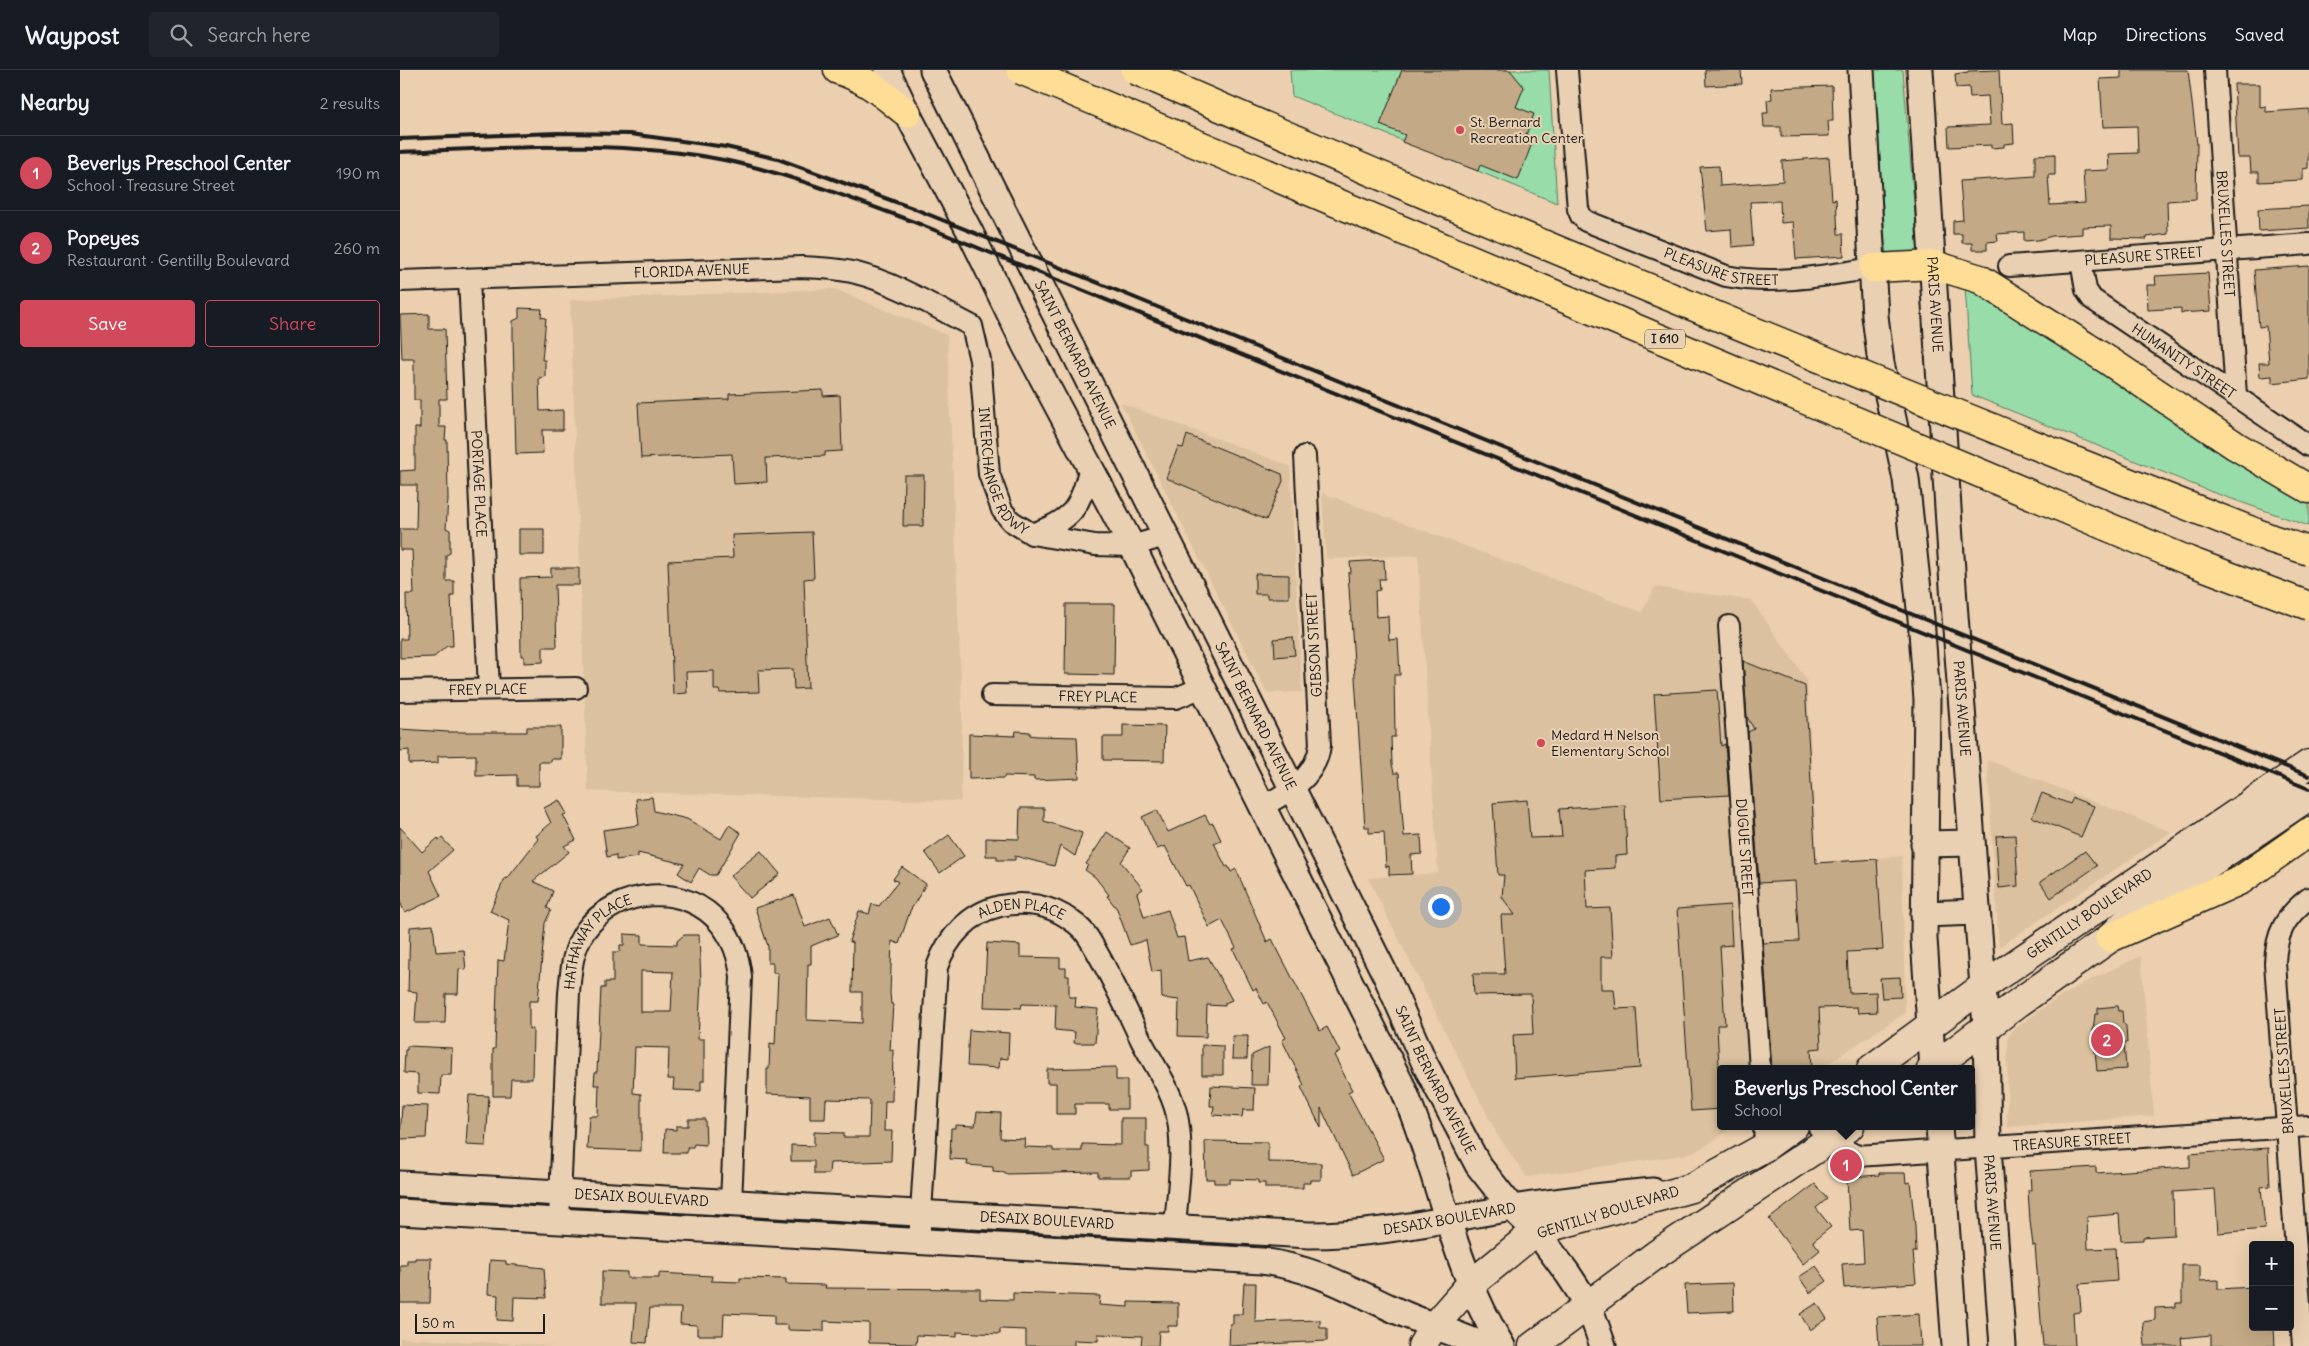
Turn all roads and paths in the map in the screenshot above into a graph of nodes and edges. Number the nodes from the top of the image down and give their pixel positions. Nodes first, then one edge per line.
1 (838, 70) edge
2 (887, 70) edge
3 (933, 70) edge
4 (1021, 70) edge
5 (1135, 70) edge
6 (1567, 70) edge
7 (1860, 70) edge
8 (1920, 70) edge
9 (2215, 70) edge
10 (907, 113) junction
11 (2309, 244) edge
12 (2228, 249) junction
13 (2081, 261) junction
14 (1934, 265) junction
15 (2009, 266) dead end
16 (1874, 268) junction
17 (469, 279) junction
18 (400, 281) edge
19 (972, 326) joint
20 (2236, 396) junction
21 (2309, 446) edge
22 (1305, 456) dead end
23 (1090, 467) junction
24 (2309, 488) edge
25 (1032, 534) junction
26 (1165, 536) junction
27 (1132, 546) junction
28 (2309, 551) edge
29 (2309, 606) edge
30 (1729, 626) dead end
31 (1203, 687) junction
32 (576, 688) dead end
33 (489, 689) junction
34 (400, 691) edge
35 (992, 695) dead end
36 (2309, 764) edge
37 (1292, 790) junction
38 (2309, 796) edge
39 (1261, 807) junction
40 (2309, 832) edge
41 (1972, 843) junction
42 (1924, 844) junction
43 (2309, 898) edge
44 (1978, 912) junction
45 (1924, 914) junction
46 (2110, 938) junction
47 (1983, 986) junction
48 (1929, 1025) junction
49 (1986, 1027) junction
50 (1760, 1065) edge
51 (1876, 1065) edge
52 (1932, 1065) edge
53 (1936, 1065) edge
54 (2309, 1126) edge
55 (2289, 1128) junction
56 (1783, 1130) edge
57 (1832, 1131) edge
58 (1764, 1137) edge
59 (1940, 1138) edge
60 (1988, 1148) junction
61 (400, 1184) edge
62 (1691, 1188) junction
63 (560, 1193) junction
64 (731, 1202) junction
65 (1512, 1208) junction
66 (400, 1212) edge
67 (921, 1213) junction
68 (1448, 1220) junction
69 (559, 1221) junction
70 (1175, 1228) junction
71 (1536, 1231) junction
72 (919, 1242) junction
73 (1469, 1286) junction
74 (1589, 1306) junction
75 (1427, 1336) edge
76 (1486, 1346) edge
77 (1502, 1346) edge
78 (1533, 1346) edge
79 (1603, 1346) edge
80 (1954, 1346) edge
81 (2003, 1346) edge
82 (2303, 1346) edge

1 - 10 highway
2 - 10 street
3 - 26 street, SAINT BERNARD AVENUE
4 - 29 highway, I 610, bridge
5 - 28 highway, bridge
6 - 16 street, PLEASURE STREET
7 - 16 street
8 - 14 street, PARIS AVENUE
9 - 12 street, BRUXELLES STREET
10 - 23 street
11 - 12 street, PLEASURE STREET
12 - 13 street, PLEASURE STREET
12 - 20 street, BRUXELLES STREET
13 - 15 street, PLEASURE STREET
13 - 20 street, HUMANITY STREET
14 - 16 highway
14 - 24 highway
14 - 41 street, PARIS AVENUE
16 - 42 street
17 - 18 street, FLORIDA AVENUE
17 - 19 street, FLORIDA AVENUE
17 - 33 street, PORTAGE PLACE
19 - 25 street, INTERCHANGE RDWY
20 - 21 street, HUMANITY STREET
22 - 37 street, GIBSON STREET
23 - 25 street
23 - 27 street
25 - 27 street, INTERCHANGE RDWY
26 - 27 street, INTERCHANGE RDWY
26 - 37 street, SAINT BERNARD AVENUE
27 - 31 street
30 - 50 street, DUGUE STREET
31 - 35 street, FREY PLACE
31 - 39 street
32 - 33 street, FREY PLACE
33 - 34 street, FREY PLACE
36 - 47 main road, GENTILLY BOULEVARD
37 - 39 street, GIBSON STREET
37 - 65 street, SAINT BERNARD AVENUE
38 - 46 main road, GENTILLY BOULEVARD
39 - 68 street
40 - 46 highway
41 - 42 street
41 - 44 street, PARIS AVENUE
42 - 45 street
43 - 55 street, BRUXELLES STREET
44 - 45 street
44 - 47 street, PARIS AVENUE
45 - 48 street
46 - 49 main road, GENTILLY BOULEVARD
47 - 48 main road, GENTILLY BOULEVARD
47 - 49 street, PARIS AVENUE
48 - 51 main road, GENTILLY BOULEVARD
48 - 52 street
49 - 53 main road, GENTILLY BOULEVARD
49 - 60 street, PARIS AVENUE
54 - 55 street, TREASURE STREET
55 - 60 street, TREASURE STREET
55 - 82 street, BRUXELLES STREET
56 - 58 main road, GENTILLY BOULEVARD
57 - 59 street, TREASURE STREET
57 - 74 main road
58 - 62 main road, GENTILLY BOULEVARD
59 - 60 street, TREASURE STREET
59 - 80 street
60 - 81 street, PARIS AVENUE
61 - 63 street, DESAIX BOULEVARD
62 - 65 street, DESAIX BOULEVARD
62 - 71 main road, GENTILLY BOULEVARD
63 - 64 street, DESAIX BOULEVARD
63 - 64 street, HATHAWAY PLACE
63 - 69 street, HATHAWAY PLACE
64 - 67 street, DESAIX BOULEVARD
65 - 68 street, DESAIX BOULEVARD
65 - 71 street, SAINT BERNARD AVENUE
66 - 69 street, DESAIX BOULEVARD
67 - 70 street, DESAIX BOULEVARD
67 - 70 street, ALDEN PLACE
67 - 72 street, ALDEN PLACE
68 - 70 street, DESAIX BOULEVARD
68 - 73 street
69 - 72 street, DESAIX BOULEVARD
71 - 73 main road, GENTILLY BOULEVARD
71 - 74 street, SAINT BERNARD AVENUE
72 - 75 street, DESAIX BOULEVARD
73 - 75 main road, GENTILLY BOULEVARD
73 - 77 street
74 - 78 main road
74 - 79 street, SAINT BERNARD AVENUE
75 - 76 street, DESAIX BOULEVARD

